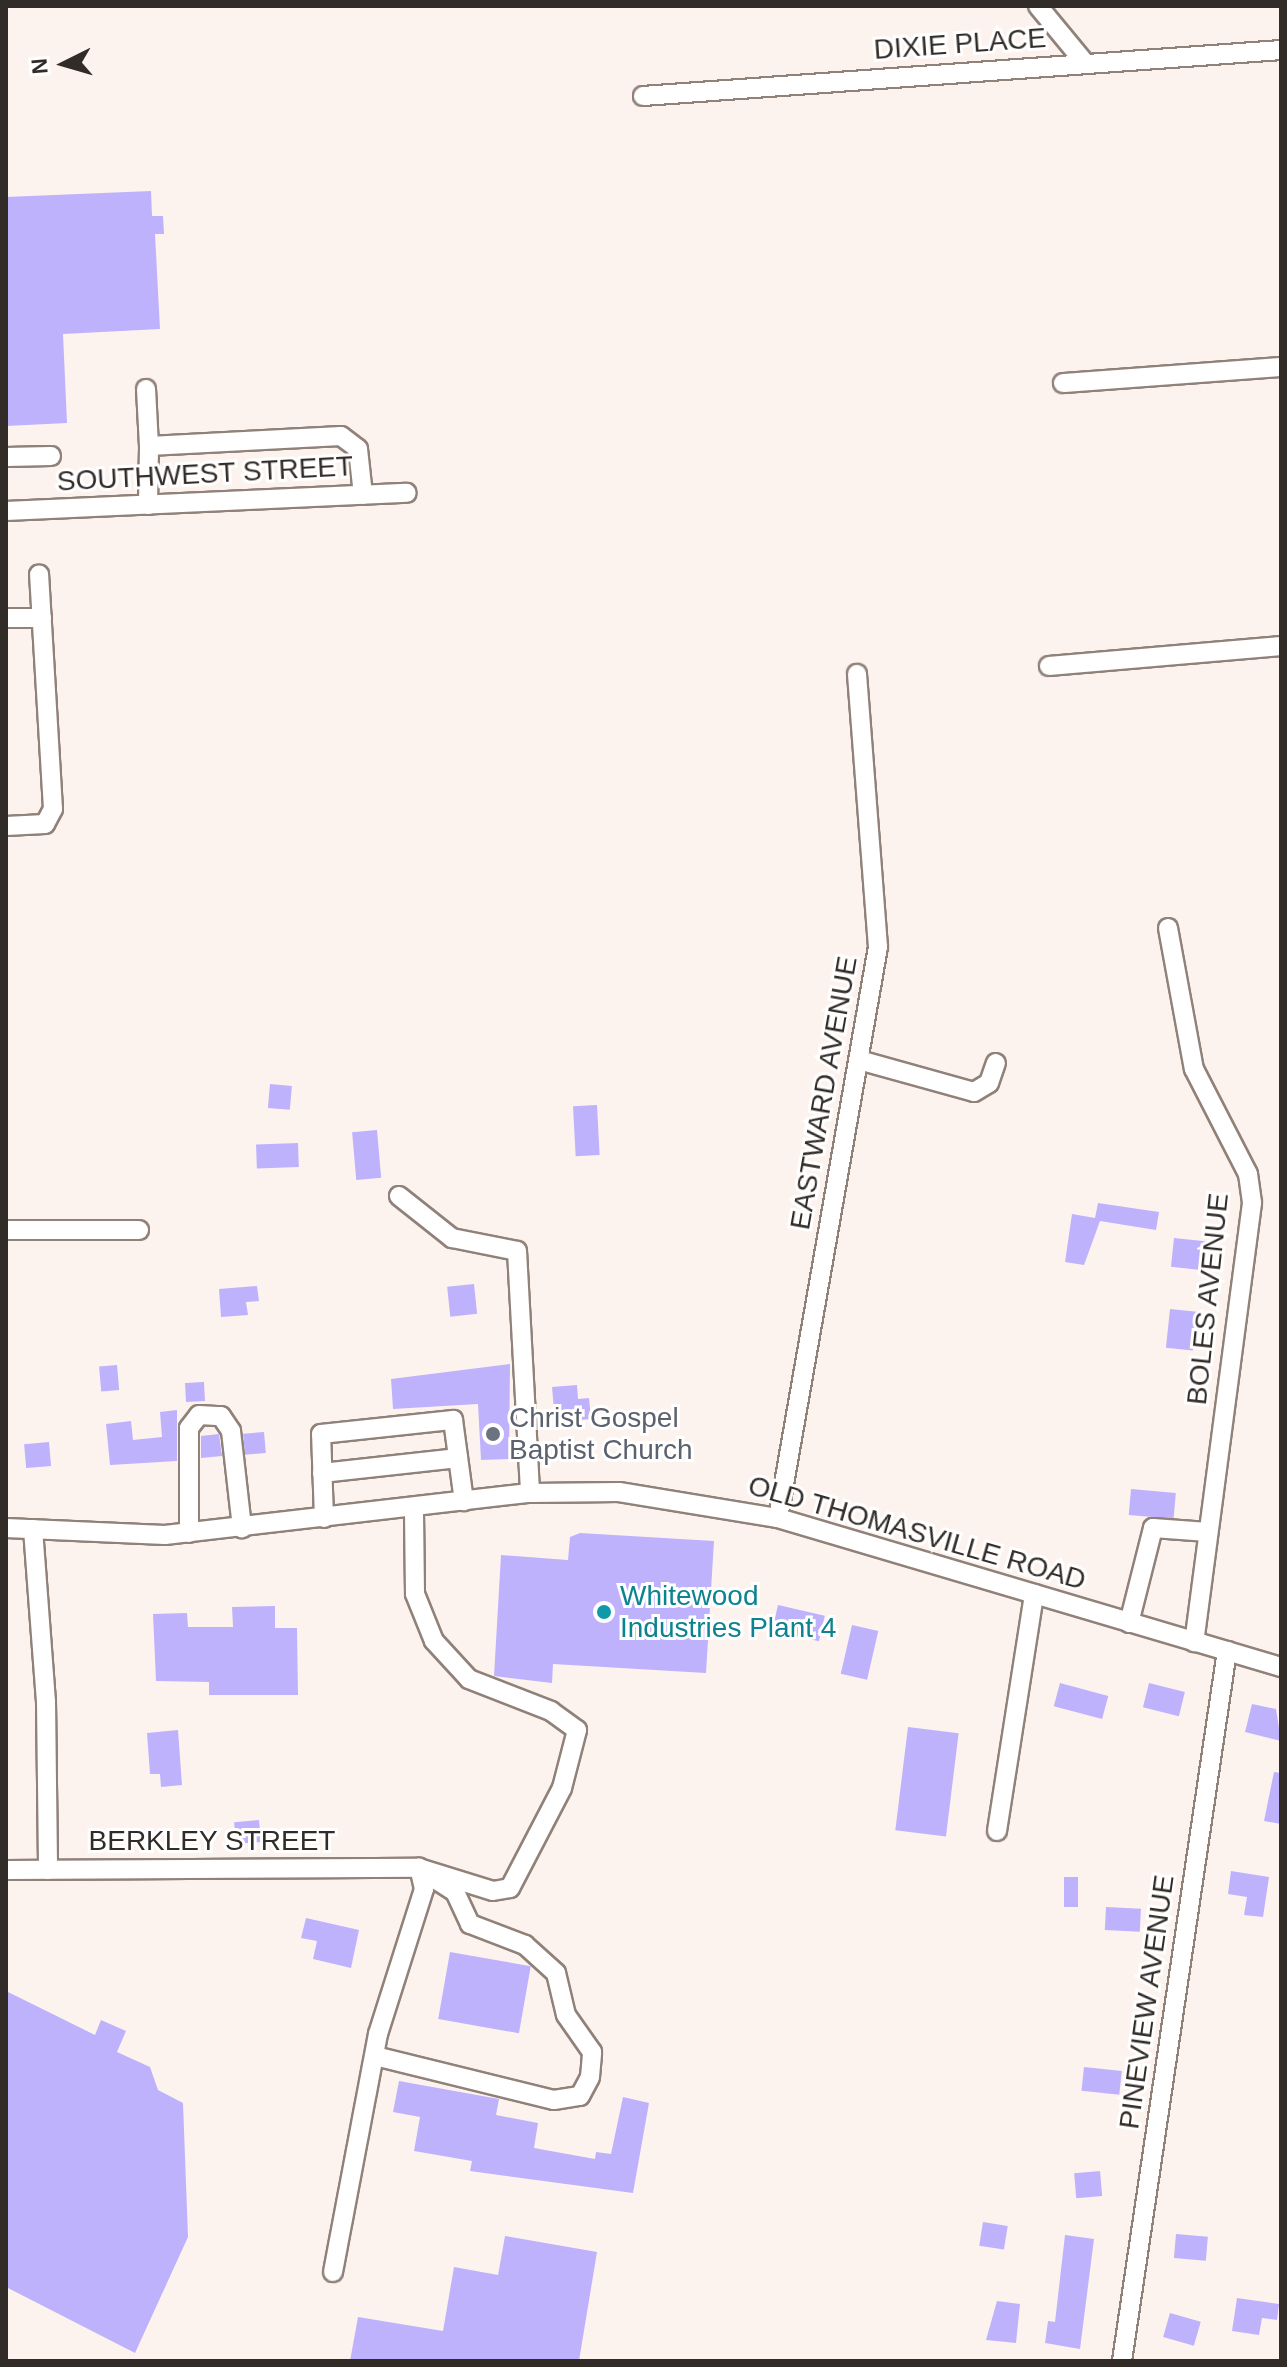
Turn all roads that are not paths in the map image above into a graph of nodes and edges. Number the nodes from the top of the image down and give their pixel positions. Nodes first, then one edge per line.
1 (1038, 6) edge
2 (1281, 50) edge
3 (1085, 63) junction
4 (643, 96) dead end
5 (1281, 367) edge
6 (1063, 383) dead end
7 (146, 389) dead end
8 (149, 446) junction
9 (51, 456) dead end
10 (6, 457) edge
11 (407, 493) dead end
12 (363, 495) junction
13 (148, 505) junction
14 (6, 511) edge
15 (39, 574) dead end
16 (6, 618) edge
17 (42, 618) junction
18 (1281, 646) edge
19 (1049, 666) dead end
20 (857, 674) dead end
21 (6, 826) edge
22 (1168, 928) dead end
23 (859, 1060) junction
24 (996, 1063) dead end
25 (399, 1196) dead end
26 (6, 1230) edge
27 (139, 1230) dead end
28 (458, 1458) junction
29 (322, 1473) junction
30 (530, 1493) junction
31 (464, 1501) junction
32 (414, 1507) junction
33 (324, 1518) junction
34 (778, 1518) junction
35 (6, 1528) edge
36 (242, 1528) junction
37 (33, 1529) junction
38 (1208, 1532) junction
39 (189, 1533) junction
40 (1034, 1594) junction
41 (1129, 1623) junction
42 (1194, 1642) junction
43 (1227, 1651) junction
44 (1281, 1667) edge
45 (997, 1831) dead end
46 (419, 1868) junction
47 (6, 1870) edge
48 (48, 1870) junction
49 (375, 2056) junction
50 (333, 2272) dead end
51 (1122, 2361) edge

1 - 3 street
2 - 3 street, DIXIE PLACE
3 - 4 street, DIXIE PLACE
5 - 6 street
7 - 8 street
8 - 12 street
8 - 13 street
9 - 10 street
11 - 12 street, SOUTHWEST STREET
12 - 13 street, SOUTHWEST STREET
13 - 14 street, SOUTHWEST STREET
15 - 17 street
16 - 17 street
17 - 21 street
18 - 19 street
20 - 23 street, EASTWARD AVENUE
22 - 38 street, BOLES AVENUE
23 - 24 street
23 - 34 street, EASTWARD AVENUE
25 - 30 street
26 - 27 street
28 - 29 street
28 - 29 street
28 - 31 street
29 - 33 street
30 - 31 street, OLD THOMASVILLE ROAD
30 - 34 street, OLD THOMASVILLE ROAD
31 - 32 street, OLD THOMASVILLE ROAD
32 - 33 street, OLD THOMASVILLE ROAD
32 - 46 street, BERKLEY STREET
33 - 36 street, OLD THOMASVILLE ROAD
34 - 40 street, OLD THOMASVILLE ROAD
35 - 37 street, OLD THOMASVILLE ROAD
36 - 39 street, OLD THOMASVILLE ROAD
36 - 39 street
37 - 39 street, OLD THOMASVILLE ROAD
37 - 48 street
38 - 41 street
38 - 42 street, BOLES AVENUE
40 - 41 street, OLD THOMASVILLE ROAD
40 - 45 street
41 - 42 street, OLD THOMASVILLE ROAD
42 - 43 street, OLD THOMASVILLE ROAD
43 - 44 street, OLD THOMASVILLE ROAD
43 - 51 street, PINEVIEW AVENUE
46 - 48 street, BERKLEY STREET
46 - 49 street
46 - 49 street
47 - 48 street, BERKLEY STREET
49 - 50 street

